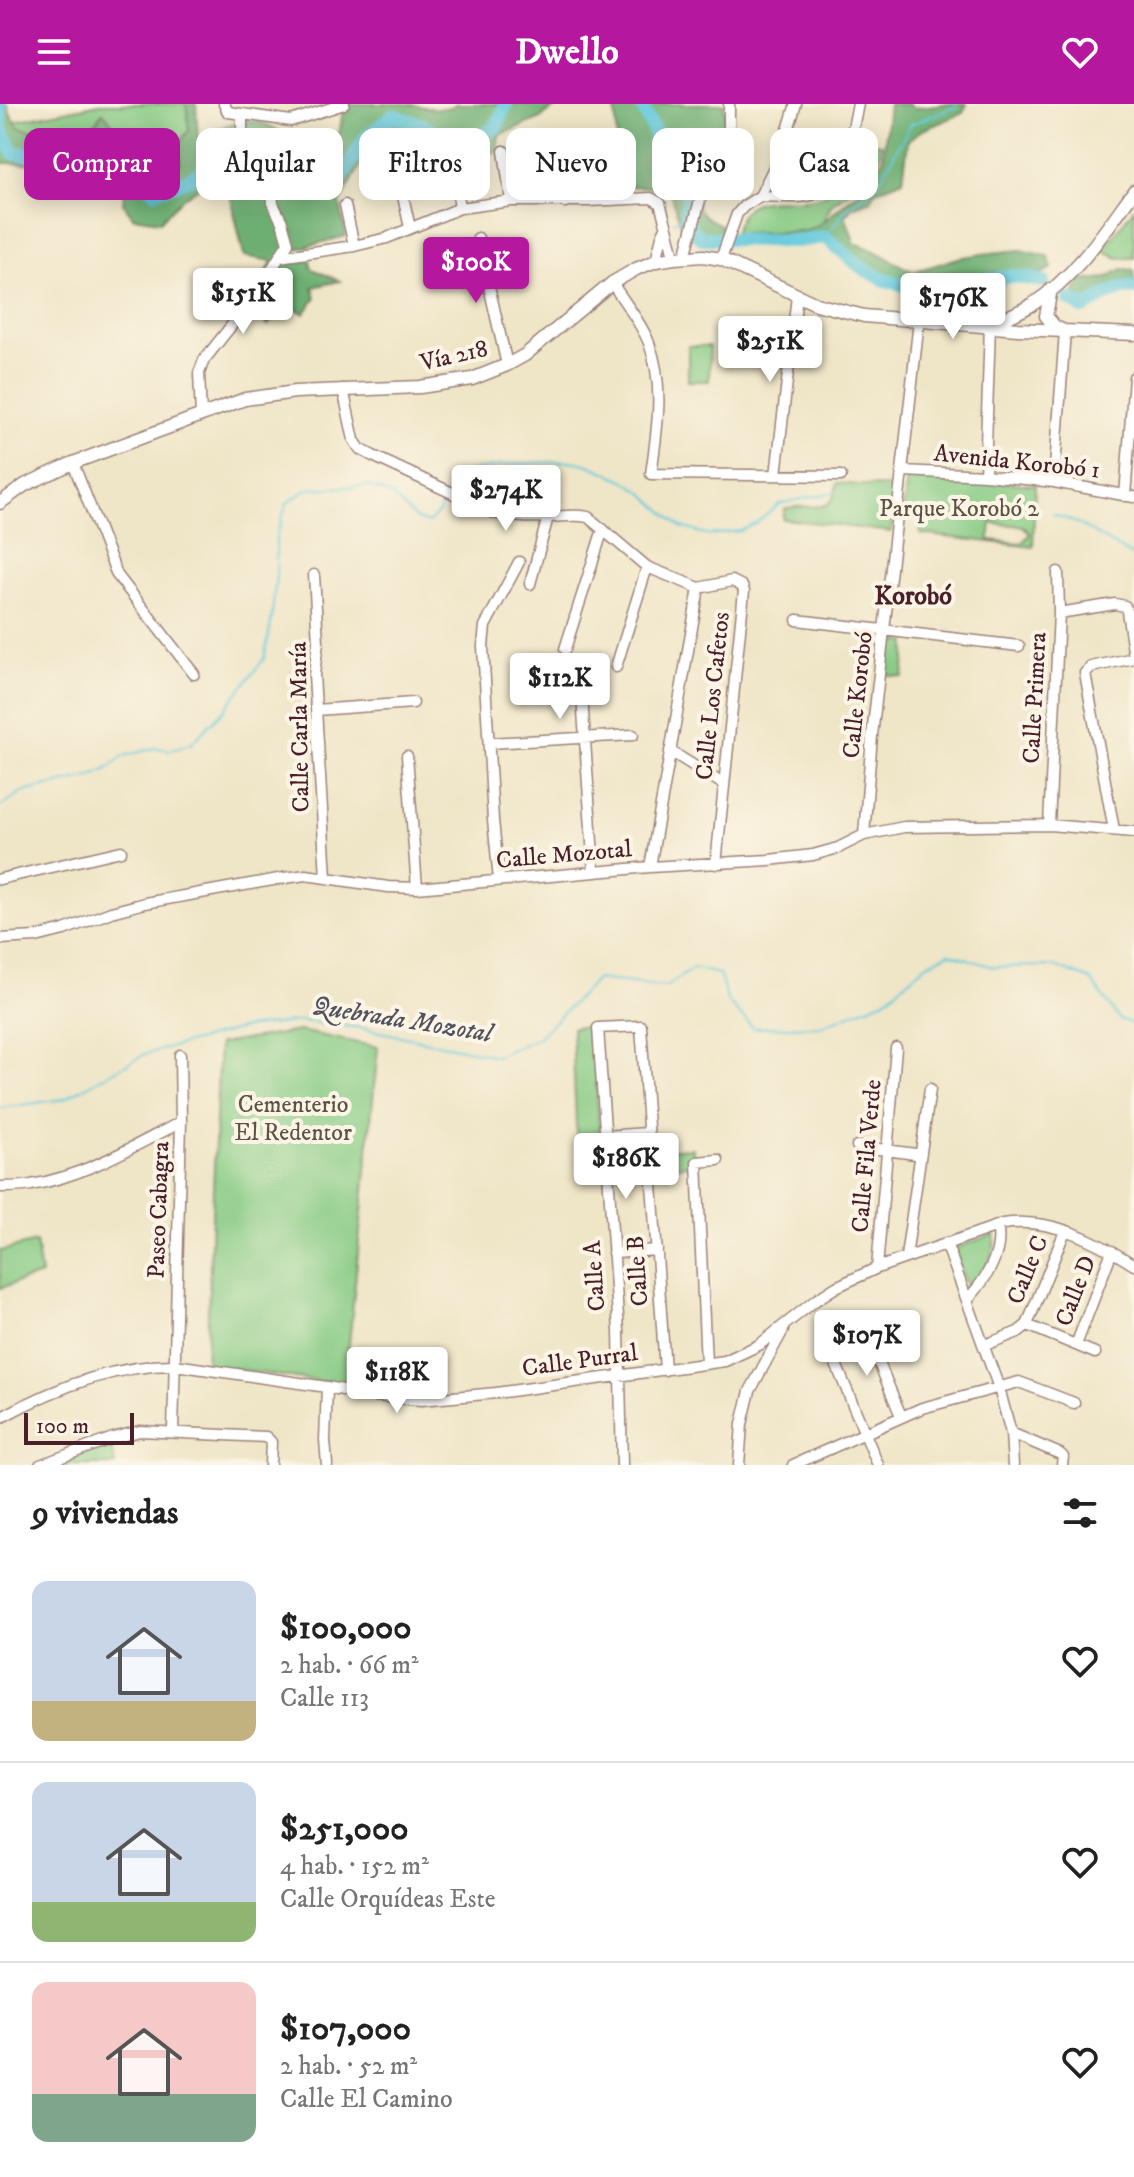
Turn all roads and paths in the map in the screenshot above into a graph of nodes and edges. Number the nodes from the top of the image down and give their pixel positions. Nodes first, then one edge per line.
1 (224, 104) edge
2 (280, 104) edge
3 (344, 104) edge
4 (729, 104) edge
5 (796, 104) edge
6 (858, 104) edge
7 (242, 114) junction
8 (275, 117) junction
9 (504, 151) dead end
10 (1134, 191) edge
11 (760, 196) junction
12 (404, 200) edge
13 (459, 200) edge
14 (511, 201) junction
15 (565, 202) joint
16 (345, 205) dead end
17 (460, 208) junction
18 (410, 228) junction
19 (666, 228) junction
20 (478, 238) dead end
21 (354, 246) junction
22 (723, 254) junction
23 (279, 257) junction
24 (680, 258) junction
25 (656, 261) junction
26 (612, 283) junction
27 (1051, 289) junction
28 (797, 296) junction
29 (919, 321) junction
30 (990, 325) junction
31 (1065, 331) junction
32 (1134, 334) edge
33 (507, 365) junction
34 (1134, 377) edge
35 (343, 389) junction
36 (201, 415) junction
37 (73, 463) junction
38 (903, 471) junction
39 (776, 475) junction
40 (985, 475) junction
41 (841, 476) dead end
42 (1054, 482) junction
43 (1130, 496) edge
44 (0, 503) edge
45 (548, 517) junction
46 (603, 529) junction
47 (519, 562) dead end
48 (647, 567) junction
49 (1058, 572) dead end
50 (314, 575) dead end
51 (530, 584) dead end
52 (699, 588) junction
53 (1059, 613) junction
54 (797, 620) dead end
55 (884, 630) junction
56 (1019, 646) dead end
57 (565, 649) dead end
58 (1134, 658) edge
59 (616, 667) dead end
60 (194, 674) dead end
61 (582, 696) dead end
62 (413, 703) dead end
63 (316, 710) junction
64 (633, 735) dead end
65 (587, 736) junction
66 (489, 743) junction
67 (670, 751) junction
68 (407, 756) dead end
69 (723, 784) junction
70 (1049, 825) junction
71 (1114, 830) junction
72 (1134, 832) edge
73 (864, 835) junction
74 (121, 851) dead end
75 (716, 864) junction
76 (650, 867) junction
77 (594, 872) junction
78 (326, 877) junction
79 (0, 879) edge
80 (499, 880) junction
81 (417, 888) junction
82 (0, 939) edge
83 (598, 1028) joint
84 (896, 1048) dead end
85 (180, 1055) dead end
86 (930, 1089) dead end
87 (181, 1122) junction
88 (647, 1133) junction
89 (605, 1136) junction
90 (857, 1146) dead end
91 (888, 1150) junction
92 (915, 1154) dead end
93 (718, 1160) dead end
94 (0, 1187) edge
95 (997, 1226) junction
96 (1065, 1231) junction
97 (946, 1243) junction
98 (657, 1250) junction
99 (1112, 1251) junction
100 (613, 1253) junction
101 (906, 1257) junction
102 (1134, 1265) edge
103 (877, 1268) junction
104 (968, 1299) junction
105 (786, 1325) junction
106 (1027, 1325) junction
107 (864, 1327) dead end
108 (985, 1345) junction
109 (1076, 1345) junction
110 (831, 1352) dead end
111 (1095, 1353) dead end
112 (706, 1364) junction
113 (175, 1365) junction
114 (665, 1370) junction
115 (621, 1376) junction
116 (327, 1387) junction
117 (999, 1388) junction
118 (1074, 1403) dead end
119 (901, 1416) junction
120 (0, 1418) edge
121 (173, 1432) junction
122 (866, 1433) junction
123 (1011, 1433) junction
124 (818, 1460) edge
125 (1063, 1461) edge
126 (40, 1465) edge
127 (270, 1465) edge
128 (327, 1465) edge
129 (622, 1465) edge
130 (739, 1465) edge
131 (793, 1465) edge
132 (878, 1465) edge
133 (1013, 1465) edge

1 - 7 street
2 - 8 street
3 - 8 street
4 - 24 street
5 - 11 street
6 - 11 street
7 - 8 street
7 - 23 street
9 - 14 street
10 - 27 main road
11 - 22 street
12 - 18 street
13 - 17 street
14 - 15 street
14 - 17 street
15 - 19 street
16 - 21 street
17 - 18 street
18 - 21 street
19 - 24 street
19 - 25 street
20 - 33 street
21 - 23 street
22 - 24 main road, Vía 218
22 - 28 main road, Vía 218
23 - 36 street
24 - 25 main road, Vía 218
25 - 26 main road, Vía 218
26 - 33 main road, Vía 218
26 - 39 street
27 - 30 main road
27 - 31 main road
28 - 29 main road, Vía 218
28 - 39 street
29 - 30 main road, Vía 218
29 - 38 street, Calle Korobó
30 - 31 main road, Vía 218
30 - 40 street
31 - 32 main road, Vía 218
31 - 42 street
33 - 35 main road, Vía 218
34 - 43 street
35 - 36 main road, Vía 218
35 - 45 street, Calle Los Cafetos
36 - 37 main road, Vía 218
37 - 44 main road, Vía 218
37 - 60 street
38 - 40 street, Avenida Korobó 1
38 - 55 street, Calle Korobó
39 - 41 street
40 - 42 street, Avenida Korobó 1
42 - 43 street, Avenida Korobó 1
45 - 46 street, Calle Los Cafetos
45 - 51 street
46 - 48 street, Calle Los Cafetos
46 - 57 street
47 - 66 street
48 - 52 street, Calle Los Cafetos
48 - 59 street
49 - 53 street, Calle Primera
50 - 63 street, Calle Carla María
52 - 67 street
52 - 69 street, Calle Los Cafetos
53 - 58 street
53 - 70 street, Calle Primera
54 - 55 street
55 - 56 street
55 - 73 street, Calle Korobó
58 - 71 street
61 - 65 street
62 - 63 street
63 - 78 street, Calle Carla María
64 - 65 street
65 - 66 street
65 - 77 street
66 - 80 street
67 - 69 street
67 - 76 street
68 - 81 street
69 - 75 street, Calle Los Cafetos
70 - 71 street, Calle Mozotal
70 - 73 street, Calle Mozotal
71 - 72 street, Calle Mozotal
73 - 75 street, Calle Mozotal
74 - 79 street
75 - 76 street, Calle Mozotal
76 - 77 street, Calle Mozotal
77 - 80 street, Calle Mozotal
78 - 81 street, Calle Mozotal
78 - 82 street, Calle Mozotal
80 - 81 street, Calle Mozotal
83 - 88 street, Calle B
83 - 89 street, Calle A
84 - 91 street, Calle Fila Verde
85 - 87 street, Paseo Cabagra
86 - 101 street
87 - 94 street
87 - 113 street, Paseo Cabagra
88 - 89 street
88 - 98 street, Calle B
89 - 100 street, Calle A
90 - 91 street
91 - 92 street
91 - 103 street, Calle Fila Verde
93 - 112 street
95 - 96 street, Calle Purral
95 - 97 street, Calle Purral
95 - 104 street
96 - 99 street, Calle Purral
96 - 106 street, Calle C
97 - 101 street, Calle Purral
97 - 104 street
98 - 100 street
98 - 114 street, Calle B
99 - 102 street, Calle Purral
99 - 109 street, Calle D
100 - 115 street, Calle A
101 - 103 street, Calle Purral
103 - 105 street, Calle Purral
104 - 108 street
105 - 112 street, Calle Purral
105 - 130 street
106 - 108 street, Calle C
106 - 109 street
107 - 119 street
108 - 117 street
109 - 111 street
110 - 122 street
112 - 114 street, Calle Purral
113 - 116 street, Calle Purral
113 - 120 street, Calle Purral
113 - 121 street
114 - 115 street, Calle Purral
115 - 116 street, Calle Purral
115 - 129 street, Calle A
116 - 128 street
117 - 118 street
117 - 119 street
117 - 123 street
119 - 122 street
121 - 126 street
121 - 127 street
122 - 124 street
122 - 132 street
123 - 125 street
123 - 133 street
124 - 131 street

